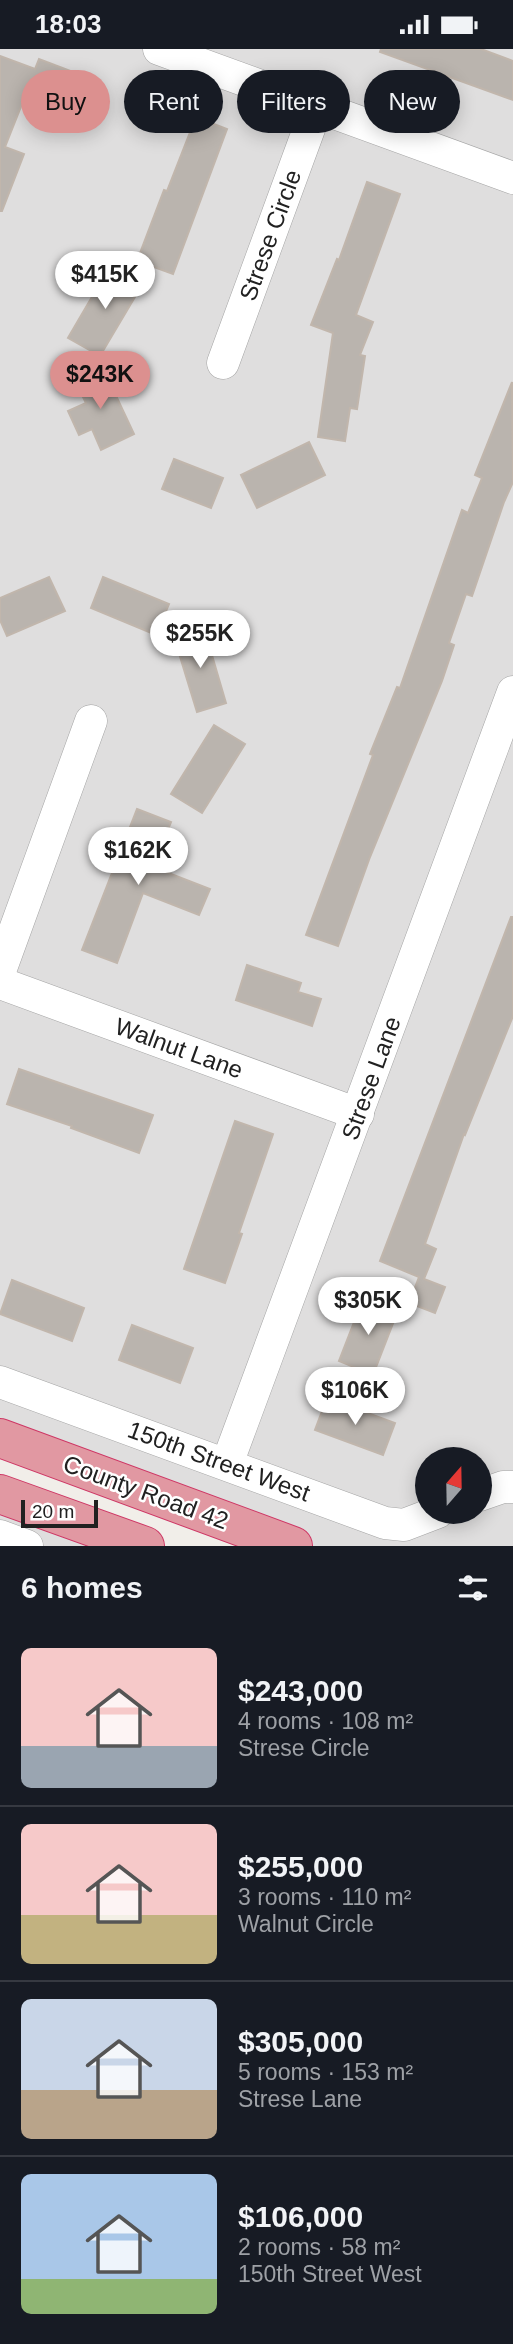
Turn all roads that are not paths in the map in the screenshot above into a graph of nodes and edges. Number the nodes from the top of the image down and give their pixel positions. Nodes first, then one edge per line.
1 (159, 49) edge
2 (237, 78) edge
3 (350, 119) edge
4 (307, 133) edge
5 (513, 179) edge
6 (223, 363) dead end
7 (513, 692) edge
8 (91, 721) dead end
9 (0, 971) edge
10 (0, 983) edge
11 (358, 1114) junction
12 (0, 1382) edge
13 (0, 1438) edge
14 (227, 1464) junction
15 (513, 1487) edge
16 (492, 1491) edge
17 (0, 1494) edge
18 (415, 1521) edge
19 (0, 1536) edge
20 (27, 1546) edge
21 (145, 1546) edge
22 (293, 1546) edge

1 - 2 street
3 - 5 street
4 - 6 street, Strese Circle
7 - 11 street, Strese Lane
8 - 9 street
10 - 11 street, Walnut Lane
11 - 14 street, Strese Lane
12 - 14 street, 150th Street West
13 - 22 highway, County Road 42
14 - 18 street, 150th Street West
15 - 16 street
17 - 21 highway, County Road 42
19 - 20 street

